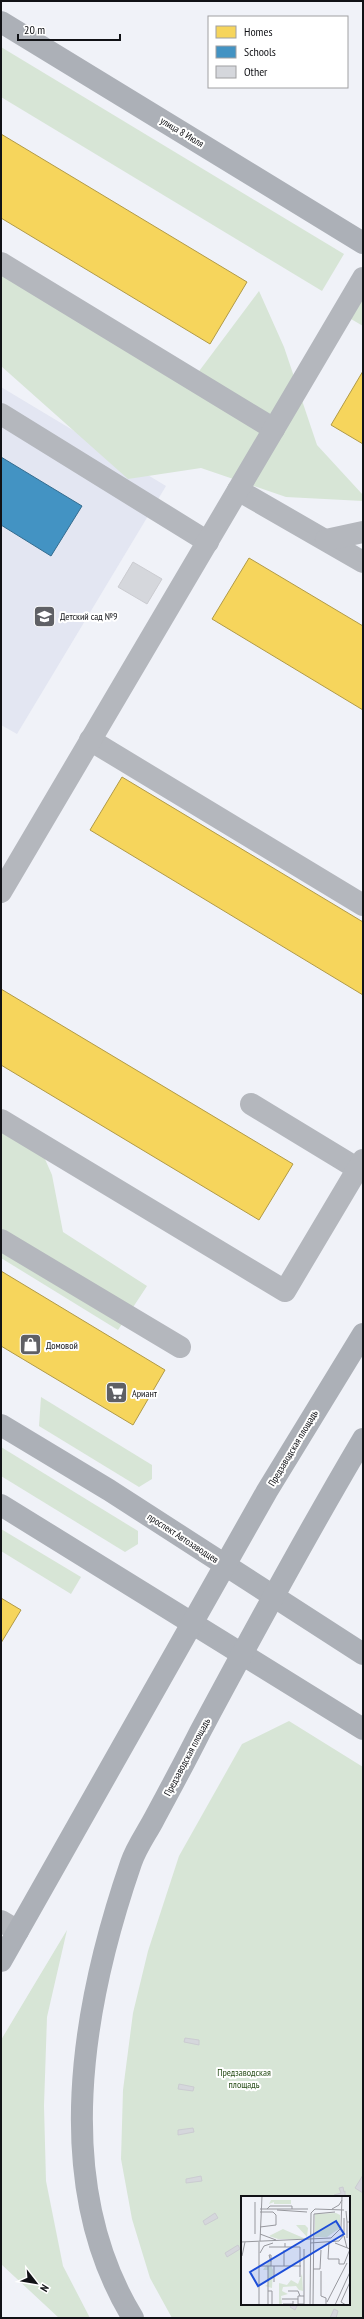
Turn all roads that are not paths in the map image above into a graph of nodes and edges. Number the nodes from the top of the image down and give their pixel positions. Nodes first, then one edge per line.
1 (1, 22) edge
2 (363, 243) edge
3 (1, 263) edge
4 (363, 278) edge
5 (1, 414) edge
6 (274, 428) junction
7 (238, 490) junction
8 (363, 532) edge
9 (326, 540) junction
10 (208, 542) junction
11 (363, 562) edge
12 (90, 740) junction
13 (1, 892) edge
14 (363, 905) edge
15 (251, 1104) dead end
16 (1, 1120) edge
17 (361, 1164) edge
18 (1, 1240) edge
19 (363, 1334) edge
20 (180, 1347) dead end
21 (1, 1425) edge
22 (363, 1439) edge
23 (1, 1505) edge
24 (225, 1566) junction
25 (273, 1597) junction
26 (192, 1623) junction
27 (242, 1654) junction
28 (363, 1654) edge
29 (363, 1729) edge
30 (9, 1926) edge
31 (1, 1961) edge
32 (133, 2318) edge

1 - 2 main road, улица 8 Июля
3 - 6 lane
4 - 6 lane
5 - 10 lane
6 - 7 lane
7 - 9 lane
7 - 10 lane
8 - 9 lane
9 - 11 lane
10 - 12 lane
12 - 13 lane
12 - 14 lane
15 - 17 lane
16 - 17 lane
18 - 20 lane
19 - 24 main road, Предзаводская площадь
21 - 24 main road, проспект Автозаводцев
22 - 25 main road, Предзаводская площадь
23 - 26 main road
24 - 25 main road, проспект Автозаводцев
24 - 26 main road, Предзаводская площадь
25 - 27 main road, Предзаводская площадь
25 - 28 main road, проспект Автозаводцев
26 - 27 main road
26 - 30 main road, Предзаводская площадь
27 - 29 main road
27 - 32 main road, Предзаводская площадь
30 - 31 main road, Предзаводская площадь

